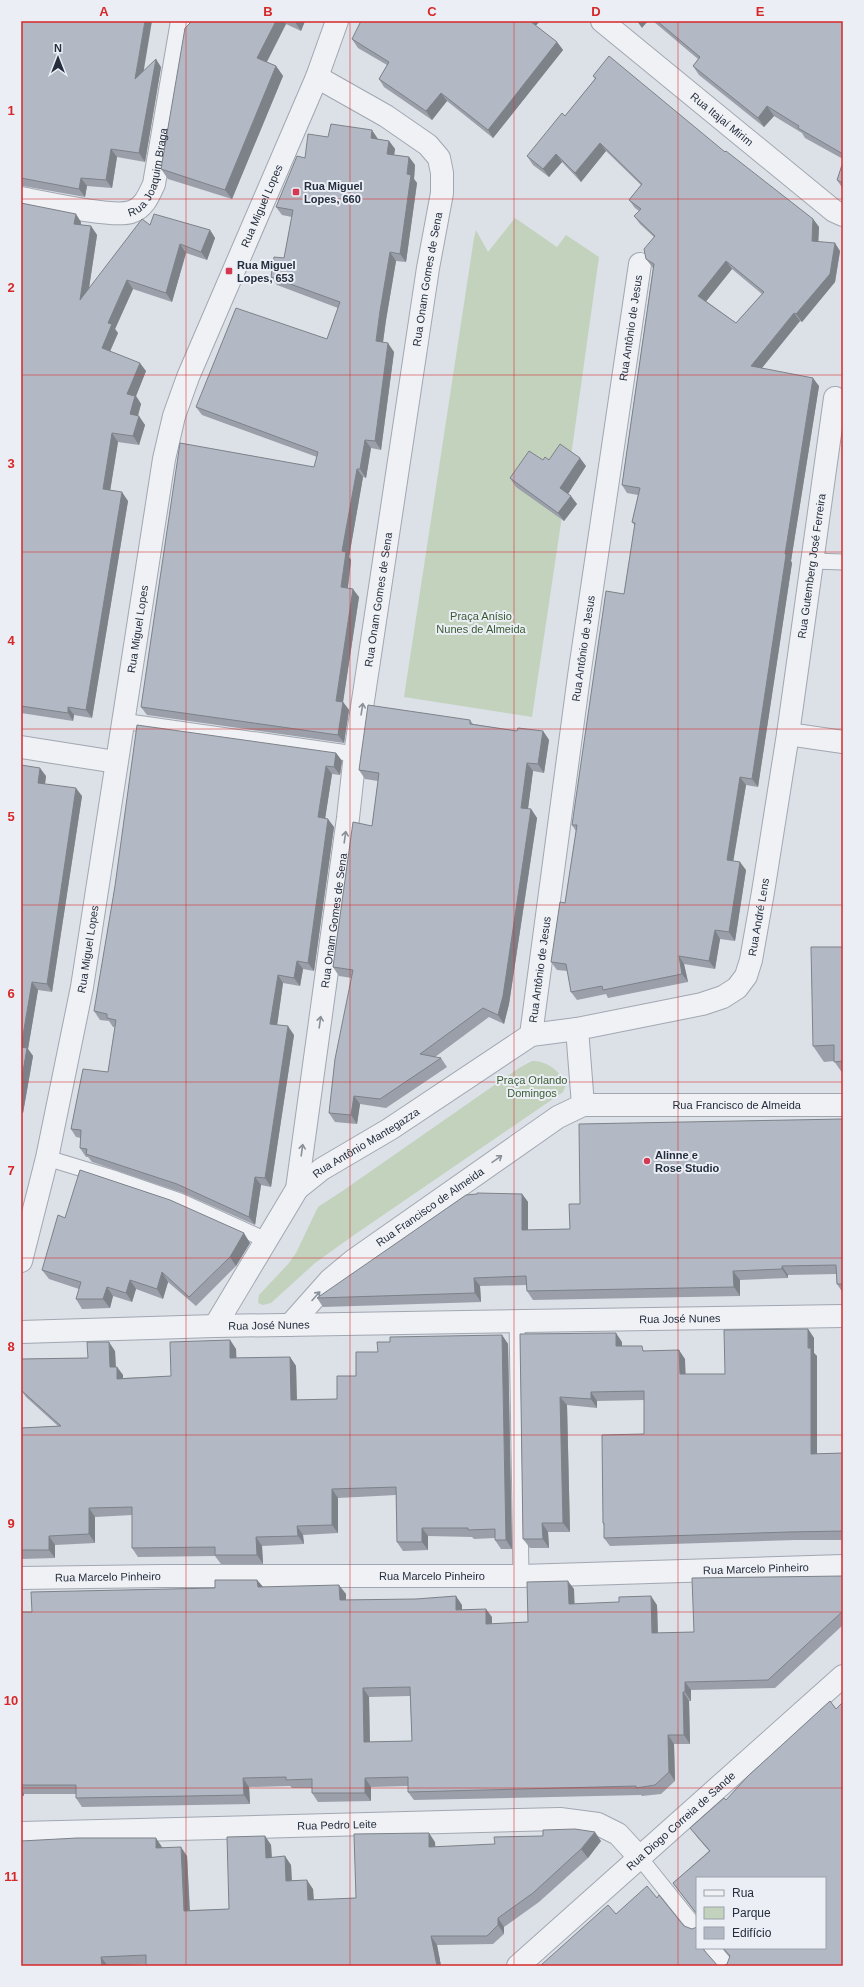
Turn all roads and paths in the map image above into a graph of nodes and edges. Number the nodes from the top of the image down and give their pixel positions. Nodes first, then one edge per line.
1 (182, 21) edge
2 (337, 21) edge
3 (602, 21) edge
4 (317, 77) junction
5 (21, 198) edge
6 (843, 215) edge
7 (640, 264) dead end
8 (835, 398) dead end
9 (812, 561) junction
10 (843, 565) edge
11 (122, 721) junction
12 (788, 734) junction
13 (843, 742) edge
14 (21, 747) edge
15 (355, 754) junction
16 (116, 762) junction
17 (577, 1029) junction
18 (531, 1034) junction
19 (583, 1105) junction
20 (843, 1105) edge
21 (47, 1158) junction
22 (297, 1189) junction
23 (266, 1240) junction
24 (21, 1261) edge
25 (843, 1316) edge
26 (517, 1321) junction
27 (290, 1325) junction
28 (215, 1326) junction
29 (21, 1332) edge
30 (843, 1566) edge
31 (521, 1576) junction
32 (21, 1578) edge
33 (843, 1676) edge
34 (21, 1833) edge
35 (640, 1858) junction
36 (696, 1928) edge
37 (713, 1949) edge
38 (518, 1966) edge
39 (727, 1966) edge

1 - 5 street, Rua Joaquim Braga
2 - 4 street, Rua Miguel Lopes
3 - 6 street, Rua Itajaí Mirim
4 - 11 street, Rua Miguel Lopes
15 -> 4 street, Rua Onam Gomes de Sena
7 - 18 street, Rua Antônio de Jesus
8 - 9 street, Rua Gutemberg José Ferreira
9 - 10 lane
9 - 12 street, Rua Gutemberg José Ferreira
11 - 15 lane
11 - 16 street, Rua Miguel Lopes
12 - 13 street
12 - 17 street, Rua André Lens
14 - 16 street
22 -> 15 street, Rua Onam Gomes de Sena
16 - 21 street, Rua Miguel Lopes
17 - 18 street, Rua Antônio Mantegazza
17 - 19 street
18 - 22 street, Rua Antônio Mantegazza
19 - 20 street, Rua Francisco de Almeida
27 -> 19 street, Rua Francisco de Almeida
21 - 23 lane
21 - 24 street, Rua Miguel Lopes
22 - 23 street, Rua Antônio Mantegazza
23 - 28 street, Rua Antônio Mantegazza
25 - 26 street, Rua José Nunes
26 - 27 street, Rua José Nunes
26 - 31 lane
27 - 28 street, Rua José Nunes
28 - 29 street, Rua José Nunes
30 - 31 street, Rua Marcelo Pinheiro
31 - 32 street, Rua Marcelo Pinheiro
33 - 35 street, Rua Diogo Correia de Sande
34 - 35 street, Rua Pedro Leite
35 - 36 lane
35 - 38 street, Rua Diogo Correia de Sande
37 - 39 lane

